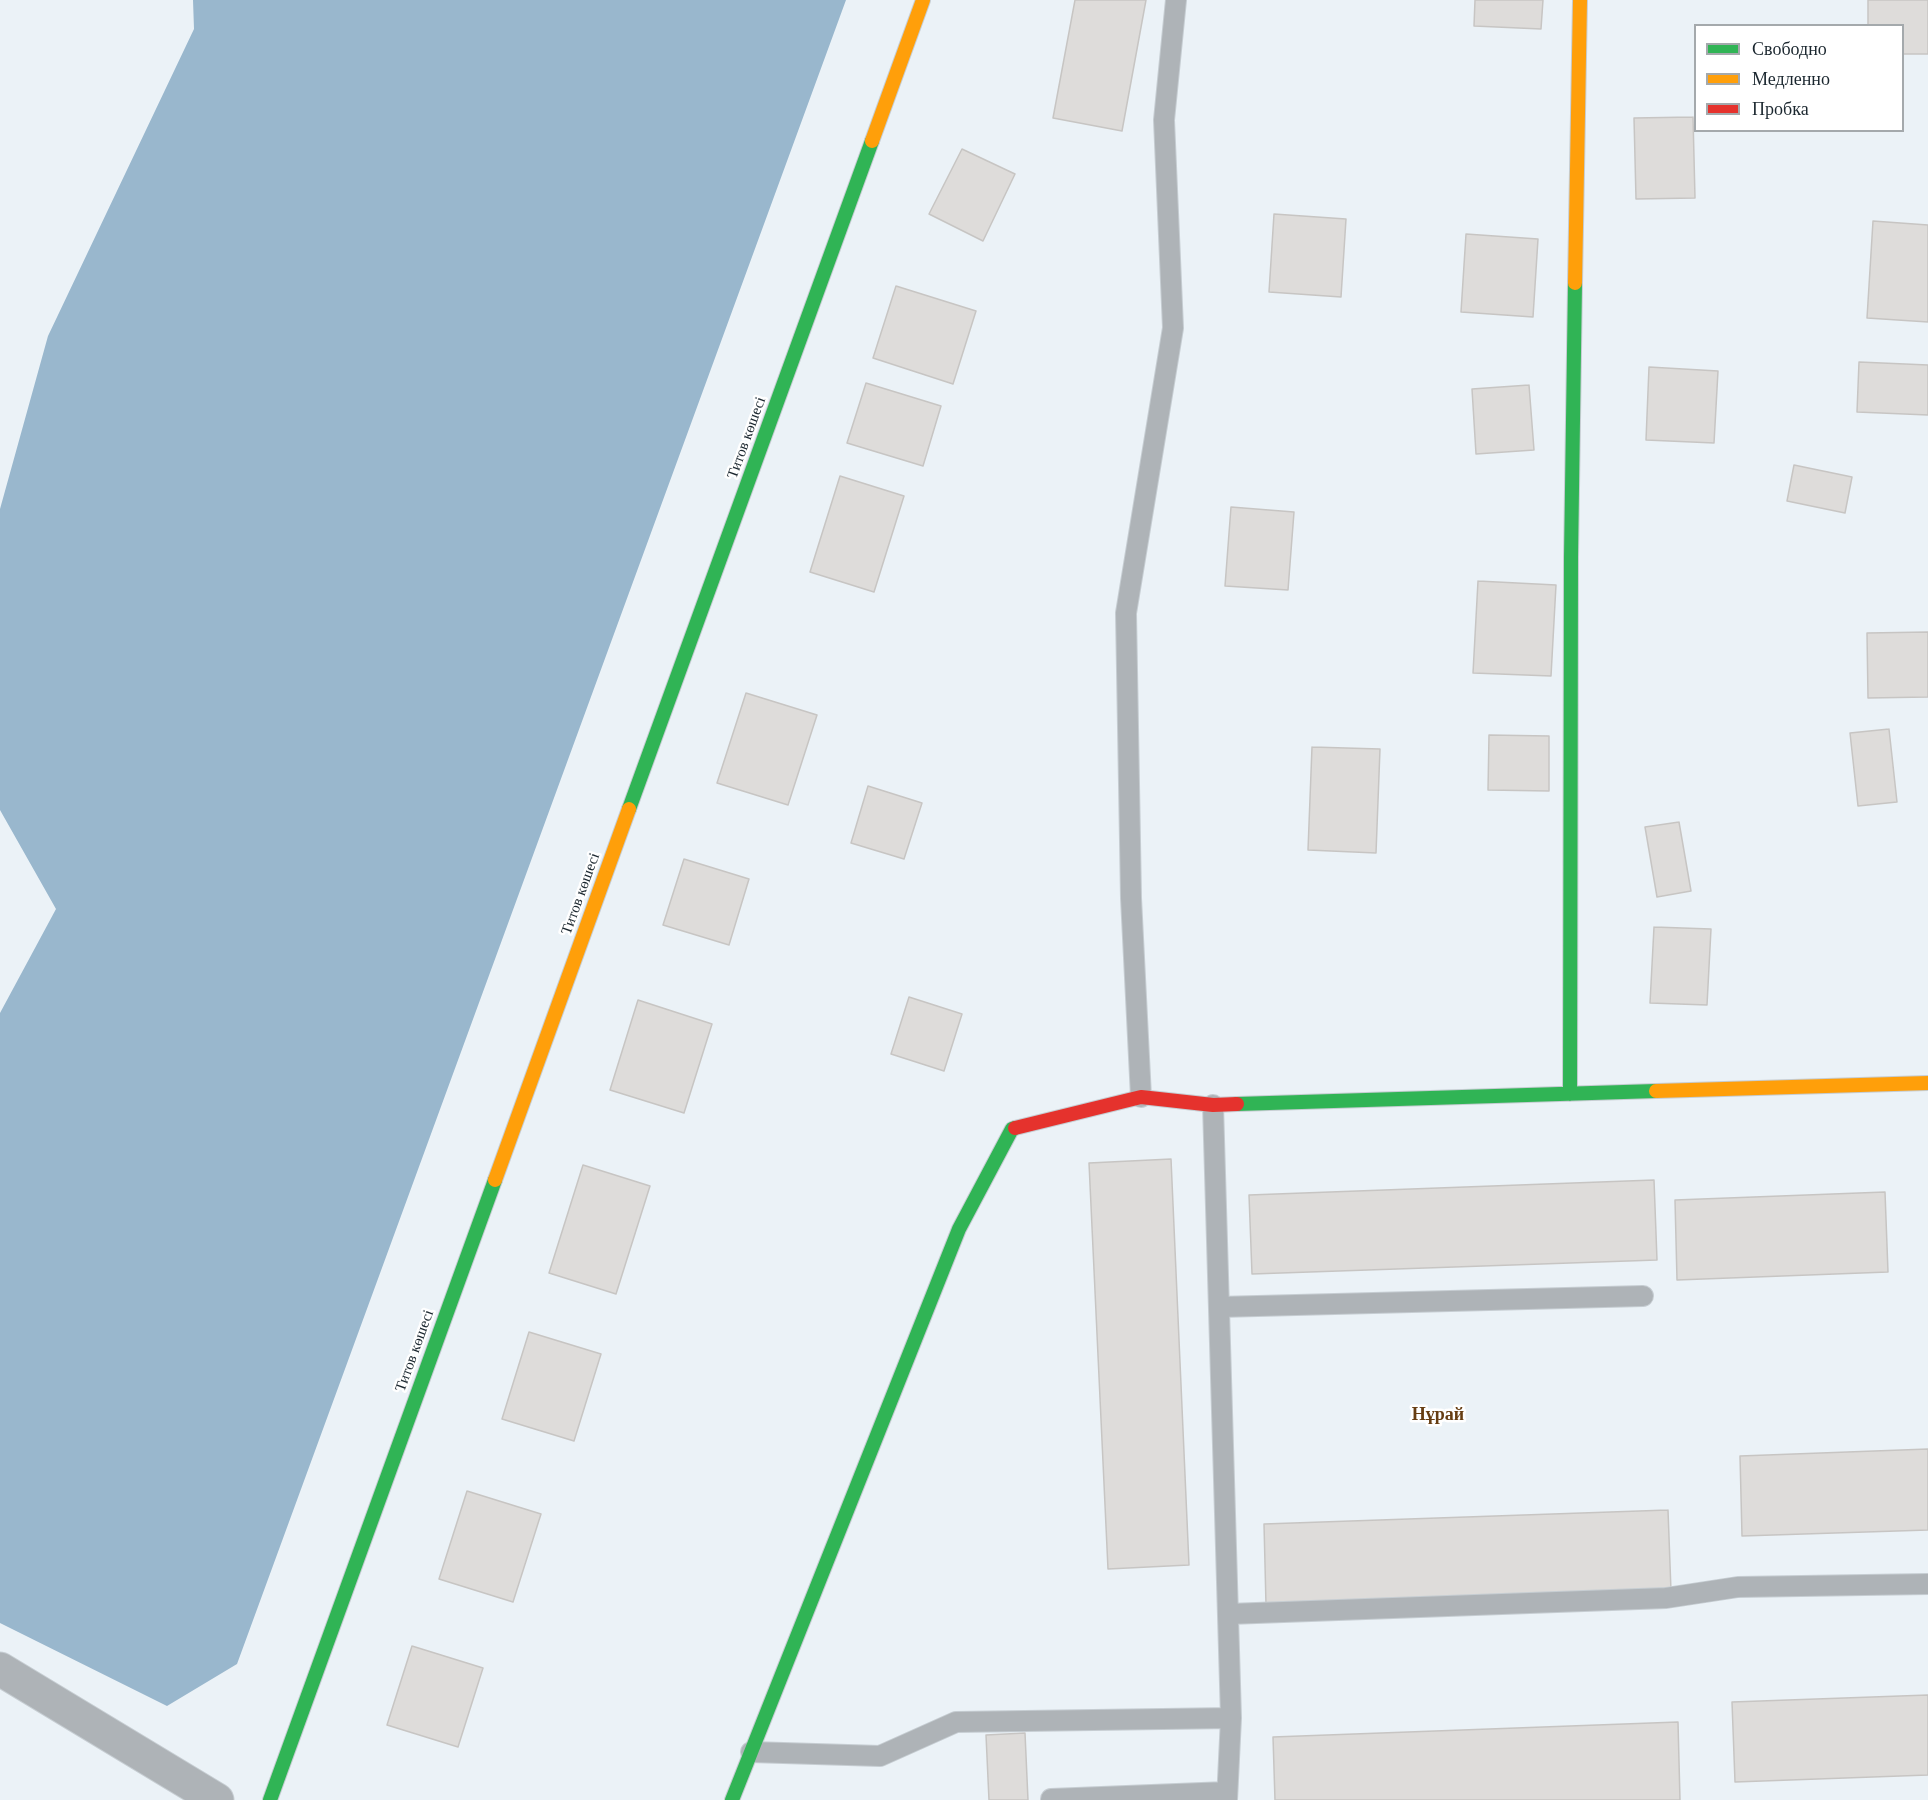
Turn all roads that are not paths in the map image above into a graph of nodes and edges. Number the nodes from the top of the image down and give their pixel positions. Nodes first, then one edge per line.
1 (923, 0) edge
2 (1176, 0) edge
3 (1580, 0) edge
4 (1928, 1083) edge
5 (1570, 1094) junction
6 (1141, 1097) junction
7 (1213, 1105) junction
8 (1643, 1296) dead end
9 (1219, 1307) junction
10 (1928, 1584) edge
11 (1229, 1614) junction
12 (0, 1669) edge
13 (1231, 1718) junction
14 (751, 1752) junction
15 (1227, 1796) edge
16 (1051, 1799) edge
17 (217, 1800) edge
18 (270, 1800) edge
19 (732, 1800) edge

1 - 18 street, Титов көшесі
2 - 6 lane
3 - 5 street
4 - 5 street
5 - 7 street
6 - 7 street
6 - 14 street
7 - 9 lane
8 - 9 lane
9 - 11 lane
10 - 11 lane
11 - 13 lane
12 - 17 street
13 - 14 lane
13 - 15 lane
14 - 19 street
15 - 16 lane

